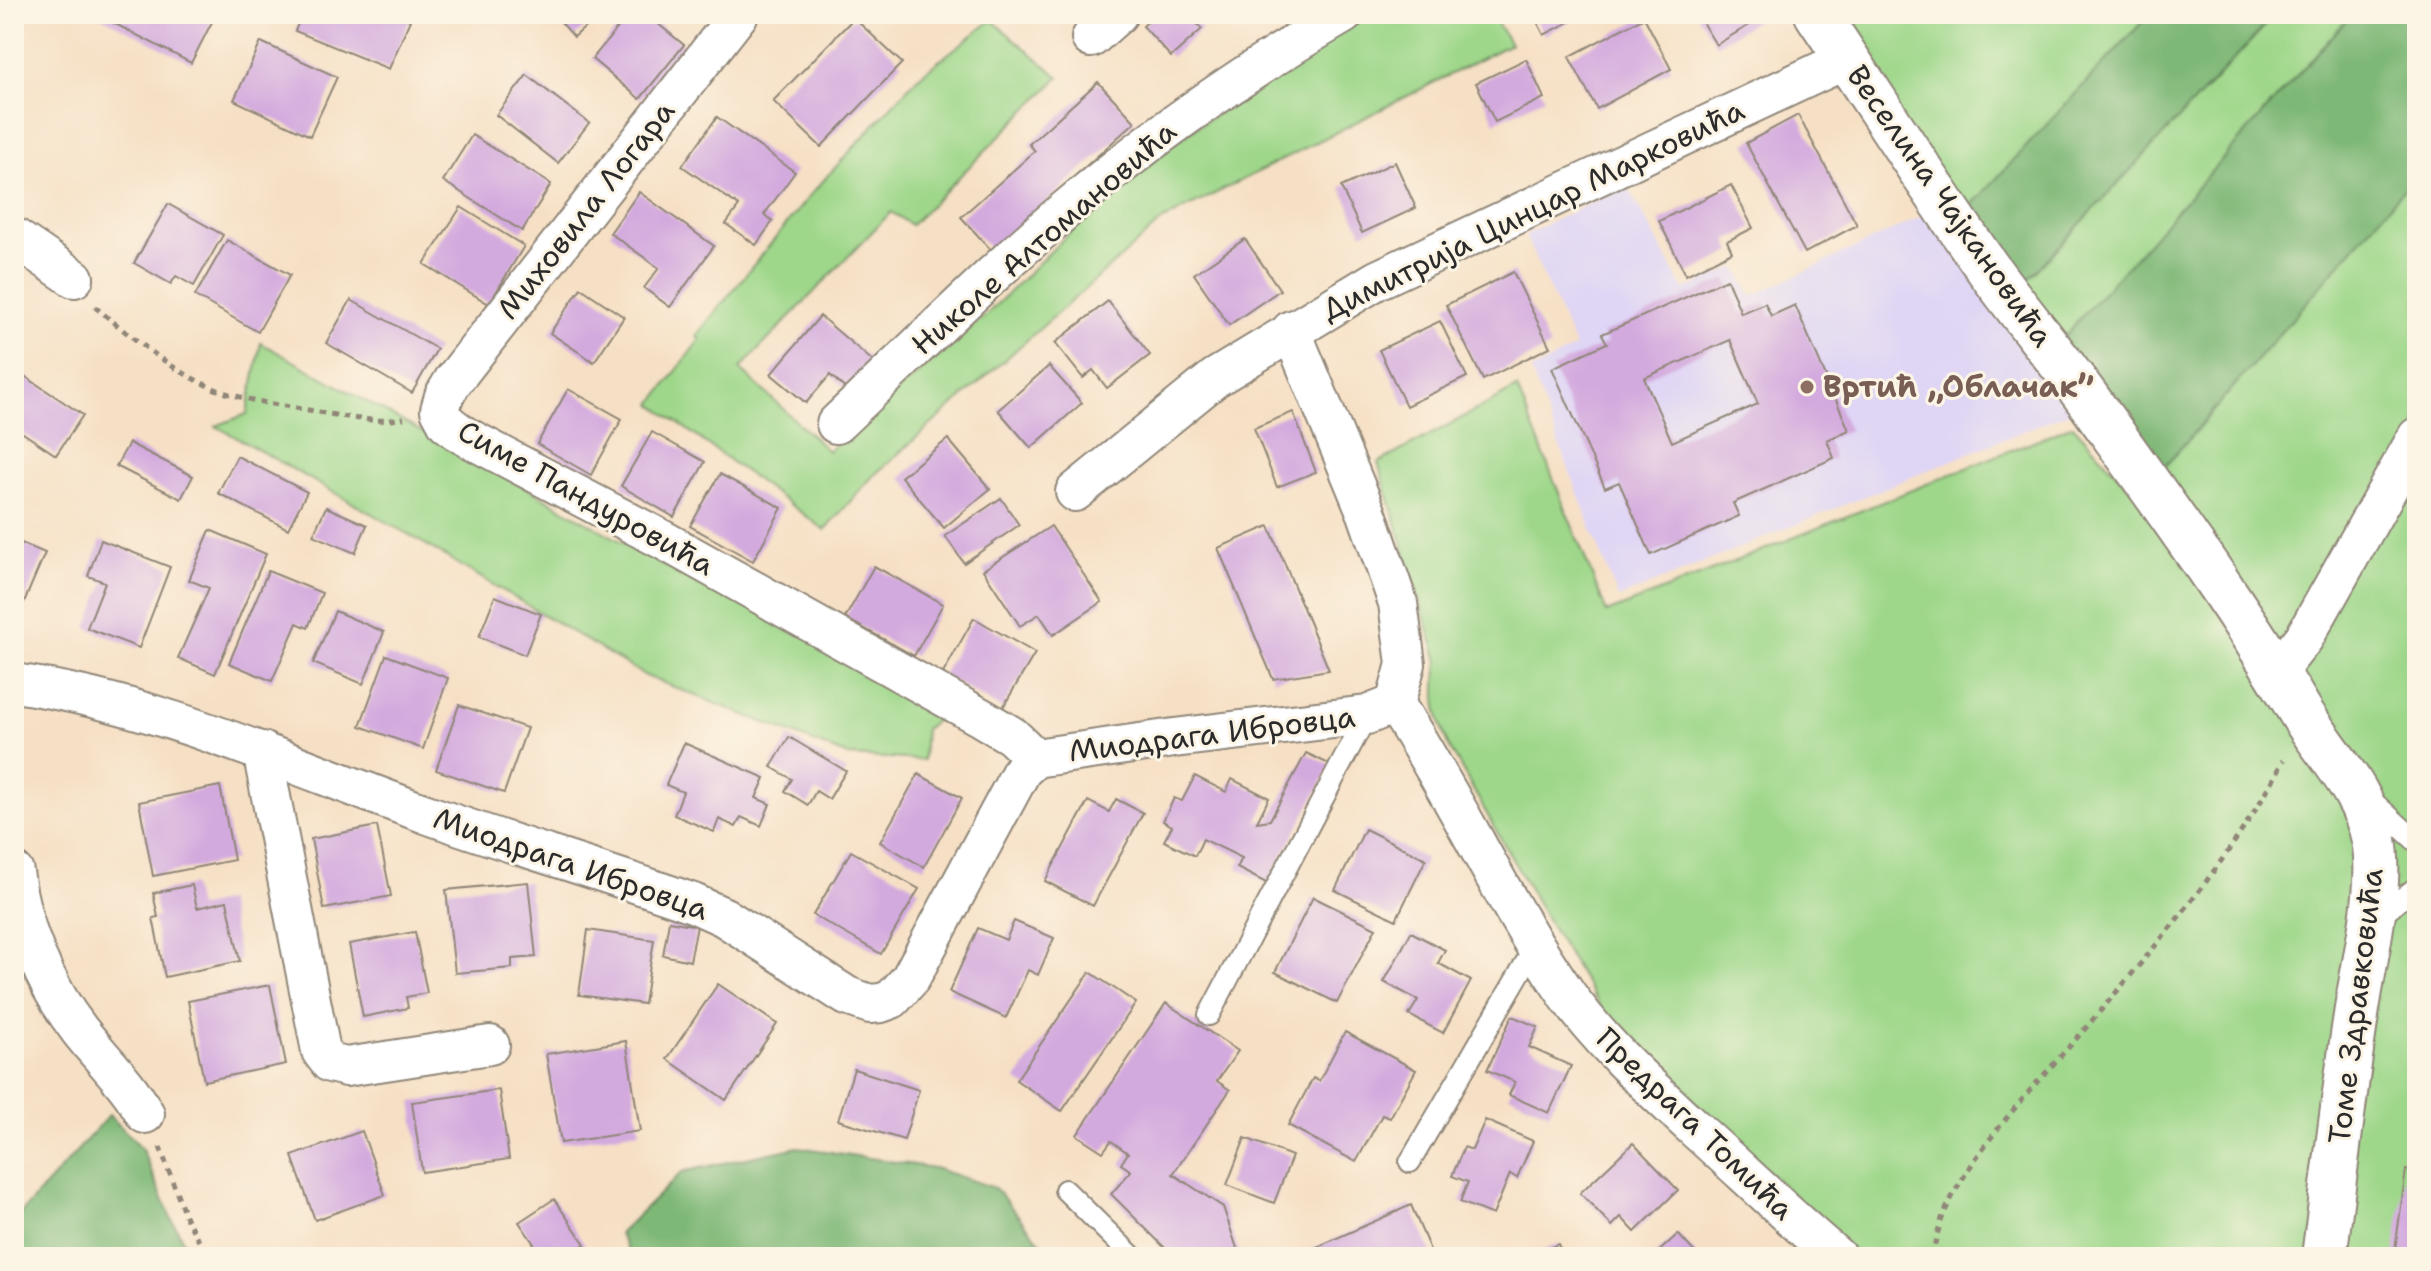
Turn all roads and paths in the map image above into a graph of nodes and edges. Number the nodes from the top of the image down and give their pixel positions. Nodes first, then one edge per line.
1 (739, 14) edge
2 (1344, 14) edge
3 (1817, 14) edge
4 (1847, 59) junction
5 (14, 237) edge
6 (74, 278) joint
7 (1291, 330) junction
8 (440, 410) junction
9 (836, 424) dead end
10 (2417, 437) edge
11 (1075, 492) dead end
12 (2277, 672) junction
13 (14, 683) edge
14 (1381, 710) junction
15 (2311, 729) junction
16 (262, 751) junction
17 (1035, 758) junction
18 (2352, 784) junction
19 (2417, 842) edge
20 (14, 872) edge
21 (2417, 887) edge
22 (2370, 922) junction
23 (1536, 945) junction
24 (1209, 1015) dead end
25 (490, 1045) dead end
26 (145, 1114) joint
27 (1410, 1162) dead end
28 (1065, 1190) dead end
29 (208, 1257) edge
30 (1133, 1257) edge
31 (1837, 1257) edge
32 (1932, 1257) edge
33 (2324, 1257) edge

1 - 8 street, Миховила Логара
2 - 9 street, Николе Алтомановића
3 - 4 street, Веселина Чајкановића
4 - 7 street, Димитрија Цинцар Марковића
4 - 12 street, Веселина Чајкановића
5 - 6 street
6 - 8 path, Симе Пандуровића
7 - 11 street, Димитрија Цинцар Марковића
7 - 14 street
8 - 17 street, Симе Пандуровића
10 - 12 street
12 - 15 street, Томе Здравковића
13 - 16 street, Миодрага Ибровца
14 - 17 street, Миодрага Ибровца
14 - 23 street, Предрага Томића
14 - 24 lane
15 - 18 street, Томе Здравковића
15 - 32 path
16 - 17 street, Миодрага Ибровца
16 - 25 street
18 - 19 lane
18 - 22 street, Томе Здравковића
20 - 26 street
21 - 22 lane
22 - 33 street, Томе Здравковића
23 - 27 lane
23 - 31 street, Предрага Томића
26 - 29 path
28 - 30 lane

